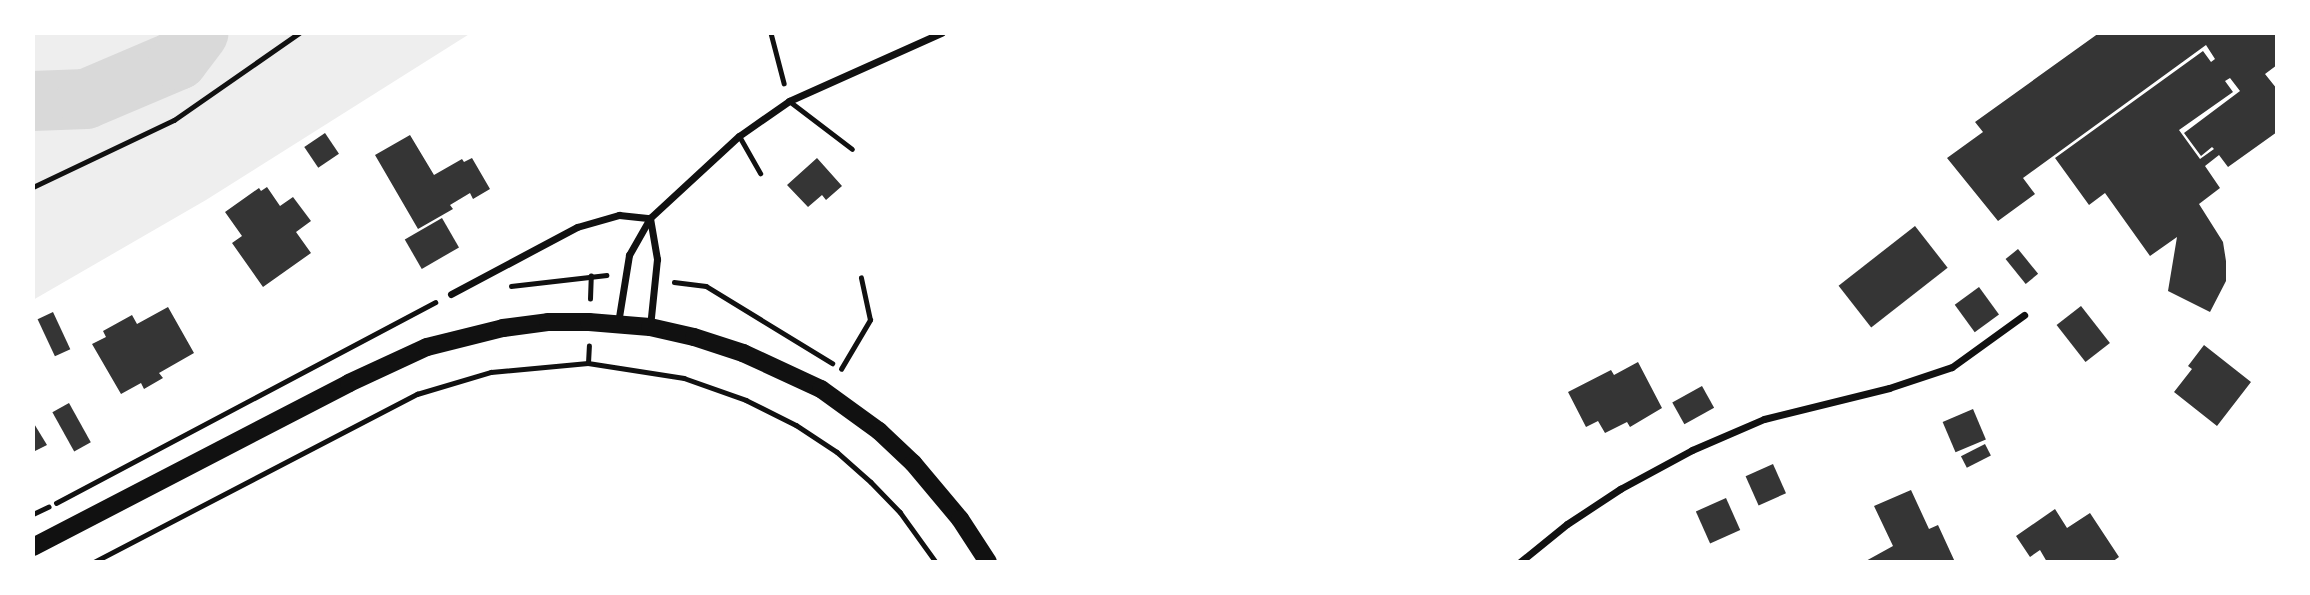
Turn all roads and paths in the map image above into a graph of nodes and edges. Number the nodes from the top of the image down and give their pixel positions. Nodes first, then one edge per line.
1 (299, 33) edge
2 (771, 33) edge
3 (941, 33) edge
4 (789, 101) junction
5 (739, 136) junction
6 (852, 149) dead end
7 (760, 173) dead end
8 (33, 187) edge
9 (650, 218) junction
10 (862, 278) dead end
11 (655, 279) junction
12 (451, 293) dead end
13 (2024, 315) dead end
14 (618, 323) junction
15 (650, 327) junction
16 (33, 547) edge
17 (94, 562) edge
18 (936, 562) edge
19 (988, 562) edge
20 (1520, 562) edge

1 - 8 path
2 - 4 path
3 - 4 street
4 - 5 street
4 - 6 lane
5 - 7 lane
5 - 9 street
9 - 11 street
9 - 12 street
9 - 14 street
10 - 11 path
11 - 15 street
13 - 20 street
14 - 15 main road
14 - 16 main road
15 - 19 main road
17 - 18 path

